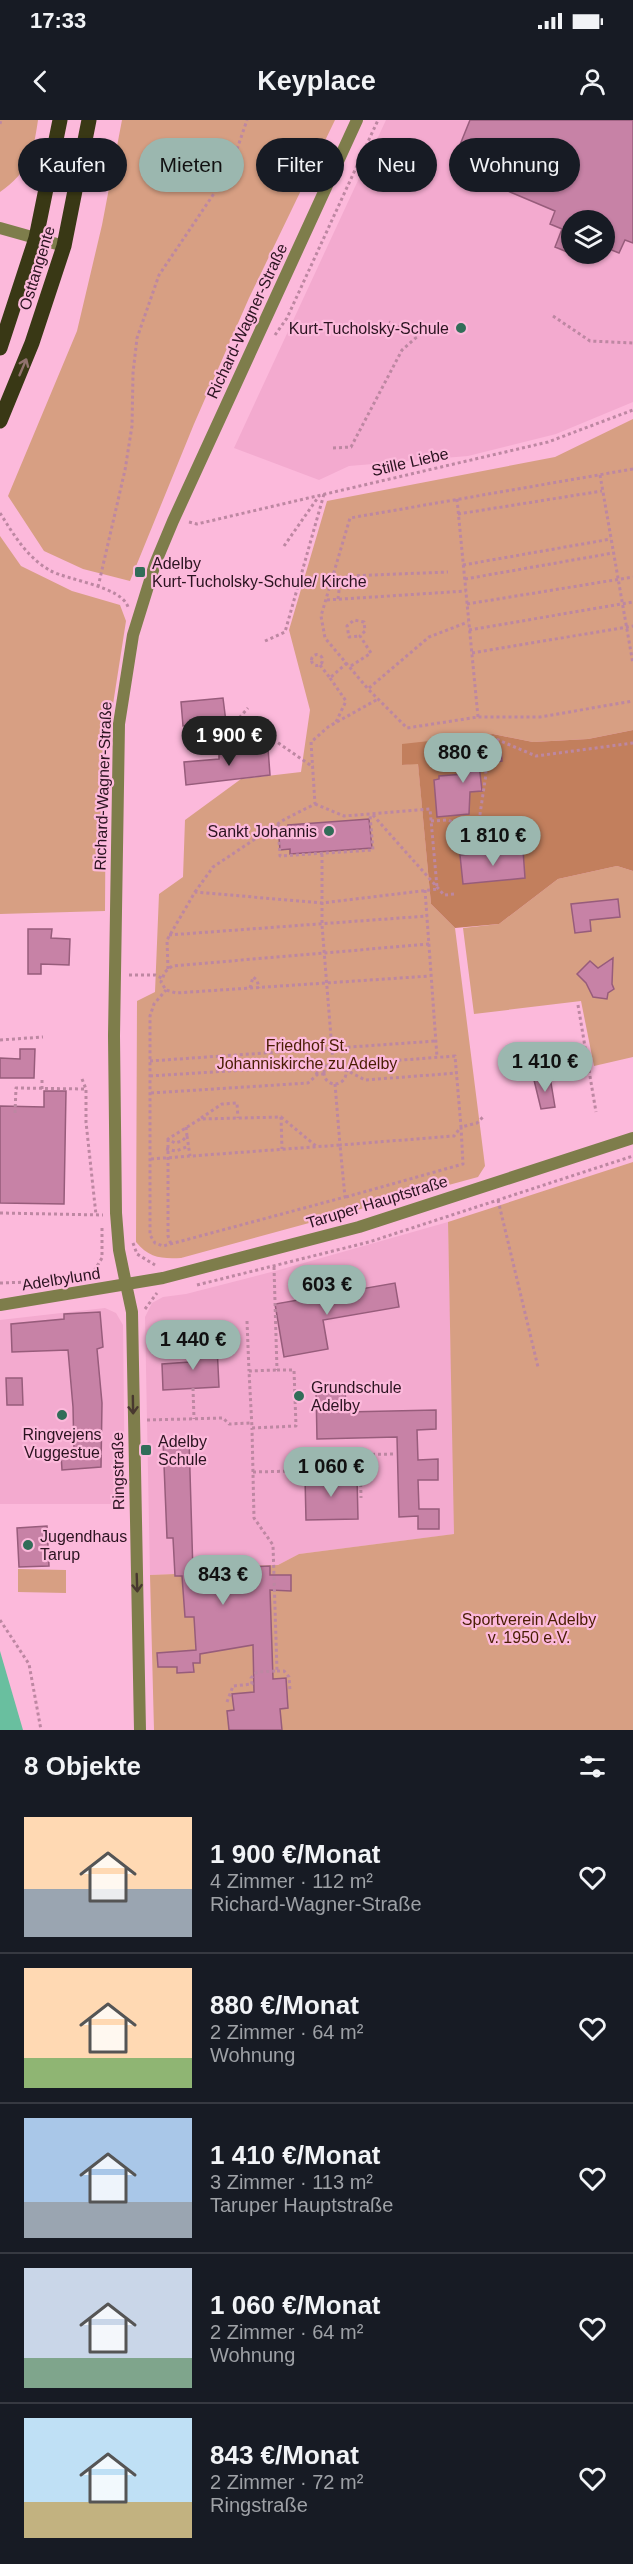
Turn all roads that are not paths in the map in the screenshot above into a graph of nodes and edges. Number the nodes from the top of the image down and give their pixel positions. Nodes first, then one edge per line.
1 (60, 120) edge
2 (89, 120) edge
3 (357, 120) edge
4 (0, 228) edge
5 (36, 238) junction
6 (64, 246) junction
7 (0, 348) edge
8 (0, 421) edge
9 (633, 1138) edge
10 (126, 1284) junction
11 (0, 1305) edge
12 (140, 1730) edge

1 - 5 main road, Osttangente
2 - 6 main road, Osttangente
3 - 10 street, Richard-Wagner-Straße
4 - 5 street
5 - 6 street
5 - 7 main road, Osttangente
8 -> 6 main road, Osttangente
9 - 10 street, Taruper Hauptstraße
10 - 11 street, Adelbylund
10 -> 12 street, Ringstraße

